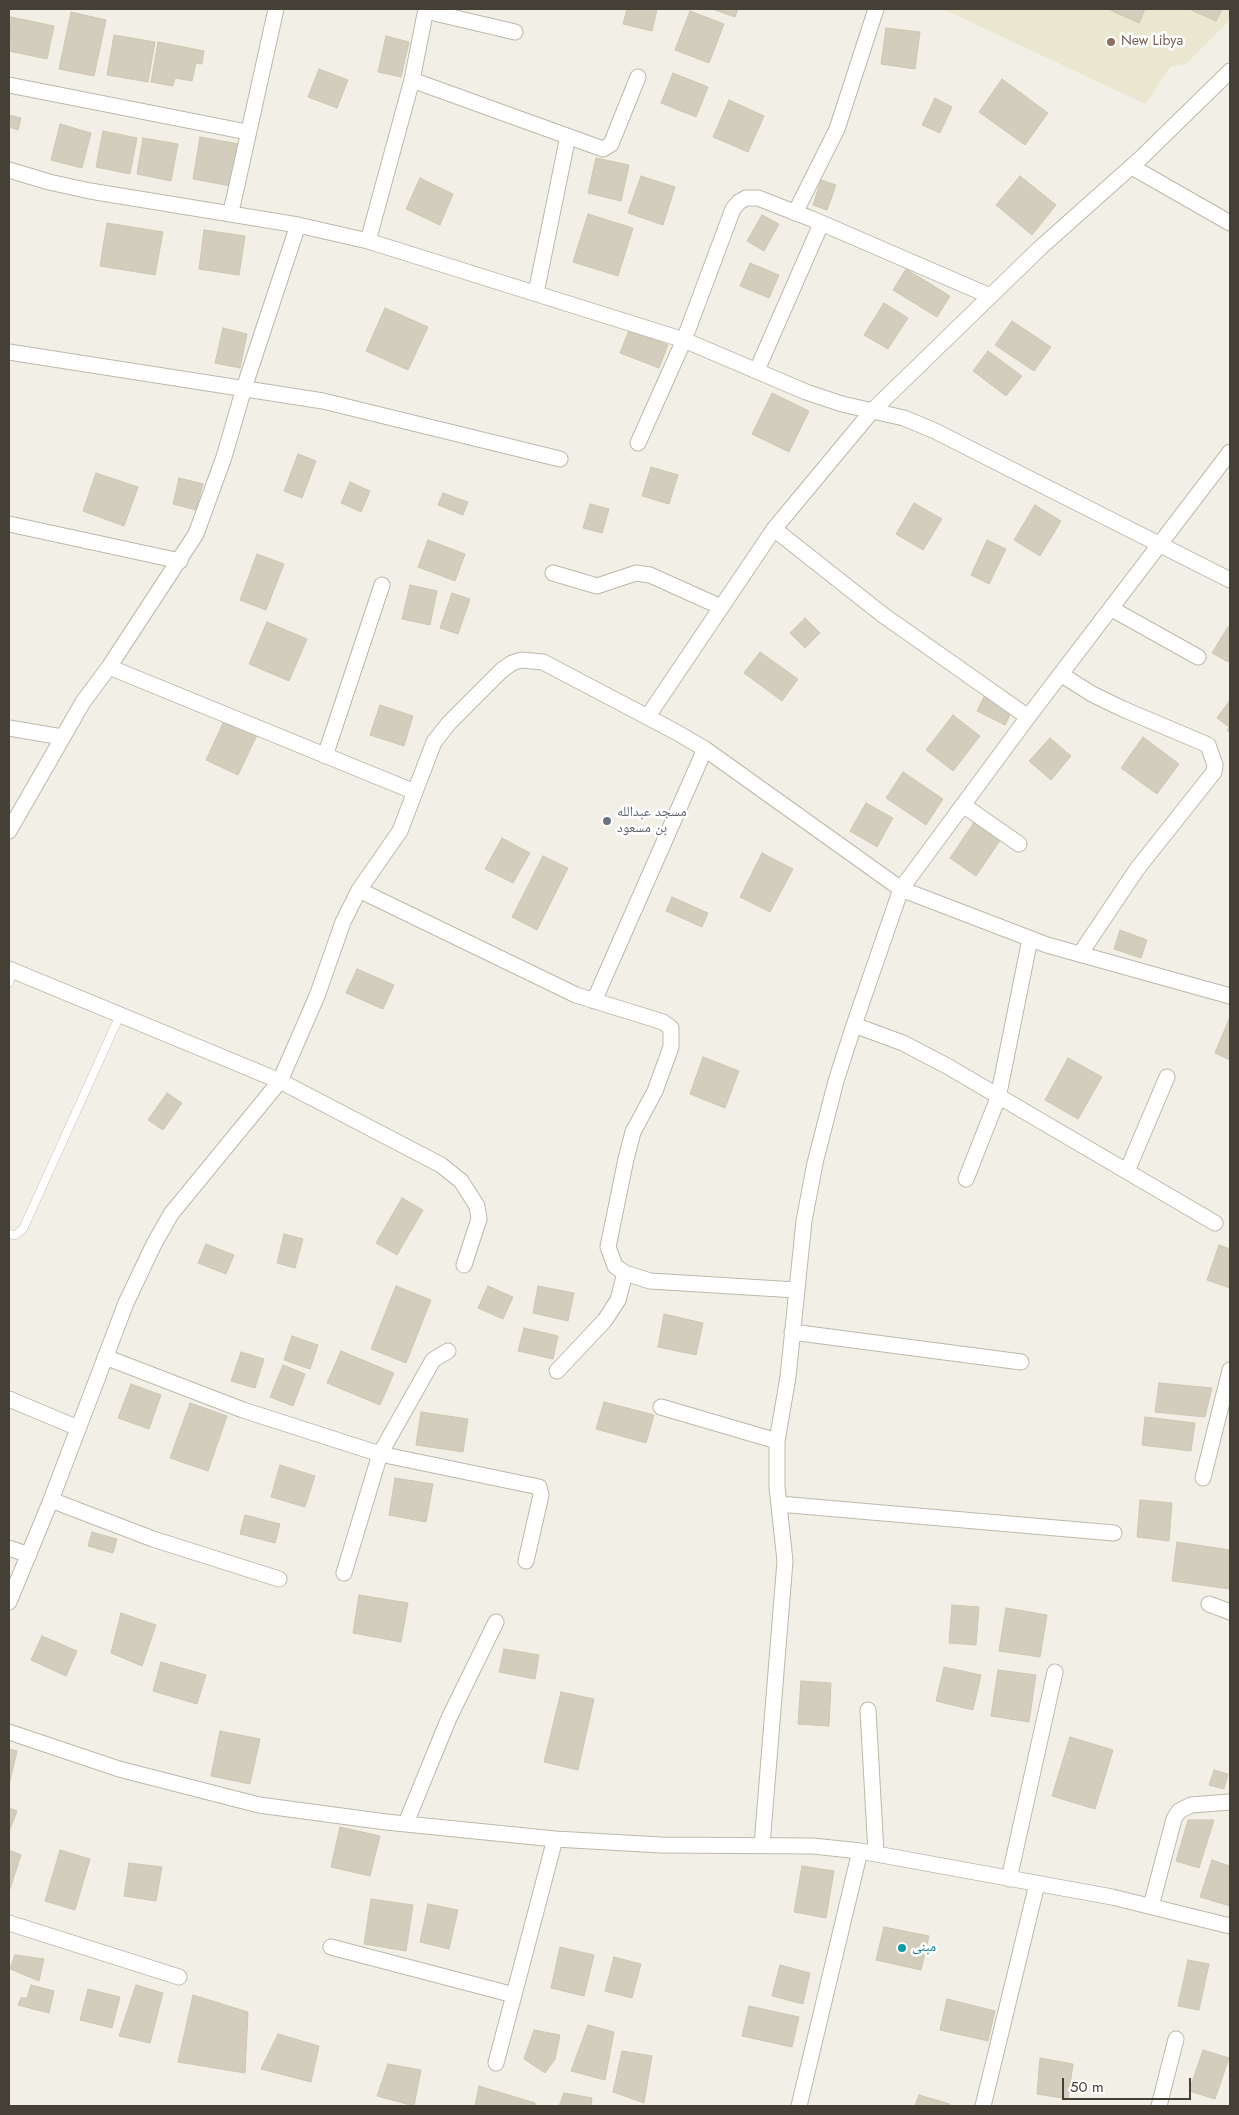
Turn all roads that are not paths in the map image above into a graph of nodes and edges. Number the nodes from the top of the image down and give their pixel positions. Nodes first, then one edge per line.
1 (276, 9) edge
2 (876, 9) edge
3 (426, 10) edge
4 (515, 32) dead end
5 (1230, 71) edge
6 (638, 77) dead end
7 (412, 80) junction
8 (9, 85) edge
9 (247, 132) junction
10 (568, 136) junction
11 (1132, 167) junction
12 (9, 170) edge
13 (231, 212) junction
14 (796, 213) junction
15 (821, 224) junction
16 (1230, 224) edge
17 (298, 225) junction
18 (368, 242) junction
19 (536, 293) junction
20 (990, 296) junction
21 (684, 340) junction
22 (9, 352) edge
23 (757, 370) junction
24 (244, 388) junction
25 (872, 411) junction
26 (638, 443) dead end
27 (1230, 452) edge
28 (560, 459) dead end
29 (9, 524) edge
30 (774, 529) junction
31 (1161, 546) junction
32 (180, 561) junction
33 (553, 573) dead end
34 (1230, 580) edge
35 (382, 585) dead end
36 (721, 607) junction
37 (1112, 609) junction
38 (1198, 657) dead end
39 (109, 667) junction
40 (1062, 675) junction
41 (648, 716) junction
42 (1028, 717) junction
43 (9, 728) edge
44 (62, 737) junction
45 (705, 749) junction
46 (325, 756) junction
47 (415, 792) junction
48 (963, 805) junction
49 (9, 831) edge
50 (1020, 844) dead end
51 (901, 889) junction
52 (359, 890) junction
53 (1030, 939) junction
54 (1080, 954) junction
55 (10, 974) edge
56 (1230, 996) edge
57 (594, 1001) junction
58 (120, 1015) junction
59 (854, 1024) junction
60 (1167, 1076) dead end
61 (280, 1081) junction
62 (998, 1098) junction
63 (1127, 1171) junction
64 (966, 1179) dead end
65 (1215, 1223) dead end
66 (9, 1234) edge
67 (464, 1265) dead end
68 (625, 1273) junction
69 (796, 1290) junction
70 (792, 1332) junction
71 (448, 1351) dead end
72 (105, 1357) junction
73 (1021, 1362) dead end
74 (1230, 1370) edge
75 (557, 1371) dead end
76 (9, 1399) edge
77 (661, 1407) dead end
78 (78, 1428) junction
79 (777, 1442) junction
80 (380, 1454) junction
81 (1203, 1478) dead end
82 (51, 1500) junction
83 (779, 1504) junction
84 (1114, 1533) dead end
85 (9, 1548) edge
86 (30, 1555) junction
87 (526, 1561) dead end
88 (344, 1574) dead end
89 (279, 1579) dead end
90 (9, 1602) edge
91 (1209, 1604) dead end
92 (1230, 1612) edge
93 (496, 1622) dead end
94 (1055, 1672) dead end
95 (868, 1710) dead end
96 (9, 1732) edge
97 (1230, 1802) edge
98 (406, 1823) junction
99 (555, 1839) junction
100 (762, 1845) junction
101 (860, 1851) junction
102 (876, 1854) junction
103 (1009, 1879) junction
104 (1037, 1884) junction
105 (1151, 1906) junction
106 (9, 1923) edge
107 (1230, 1926) edge
108 (331, 1947) dead end
109 (180, 1976) dead end
110 (514, 1995) junction
111 (1176, 2039) dead end
112 (496, 2062) dead end
113 (799, 2106) edge
114 (983, 2106) edge
115 (1159, 2106) edge

1 - 9 street
2 - 14 street
3 - 4 street
3 - 7 street
5 - 11 street
6 - 10 street
7 - 10 street
7 - 18 street
8 - 9 street
9 - 13 street
10 - 19 street
11 - 16 street
11 - 20 street
12 - 13 street
13 - 17 street
14 - 15 street
14 - 21 street
15 - 20 street
15 - 23 street
17 - 18 street
17 - 24 street
18 - 19 street
19 - 21 street
20 - 25 street
21 - 23 street
21 - 26 street
22 - 24 street
23 - 25 street
24 - 28 street
24 - 32 street
25 - 30 street
25 - 31 street
27 - 31 street
29 - 32 street
30 - 36 street
30 - 42 street
31 - 34 street
31 - 37 street
32 - 39 street
33 - 36 street
35 - 46 street
36 - 41 street
37 - 38 street
37 - 40 street
39 - 44 street
39 - 46 street
40 - 42 street
40 - 54 street
41 - 45 street
41 - 47 street
42 - 48 street
43 - 44 street
44 - 49 street
45 - 51 street
45 - 57 street
46 - 47 street
47 - 52 street
48 - 50 street
48 - 51 street
51 - 53 street
51 - 59 street
52 - 57 street
52 - 61 street
53 - 54 street
53 - 62 street
54 - 56 street
55 - 58 street
57 - 68 street
58 - 61 street
58 - 66 lane
59 - 62 street
59 - 69 street
60 - 63 street
61 - 67 street
61 - 72 street
62 - 63 street
62 - 64 street
63 - 65 street
68 - 69 street
68 - 75 street
69 - 70 street
70 - 73 street
70 - 79 street
71 - 80 street
72 - 78 street
72 - 80 street
74 - 81 street
76 - 78 street
77 - 79 street
78 - 82 street
79 - 83 street
80 - 87 street
80 - 88 street
82 - 86 street
82 - 89 street
83 - 84 street
83 - 100 street
85 - 86 street
86 - 90 street
91 - 92 street
93 - 98 street
94 - 103 street
95 - 102 street
96 - 98 street
97 - 105 street
98 - 99 street
99 - 100 street
99 - 110 street
100 - 101 street
101 - 102 street
101 - 113 street
102 - 103 street
103 - 104 street
104 - 105 street
104 - 114 street
105 - 107 street
106 - 109 street
108 - 110 street
110 - 112 street
111 - 115 street

